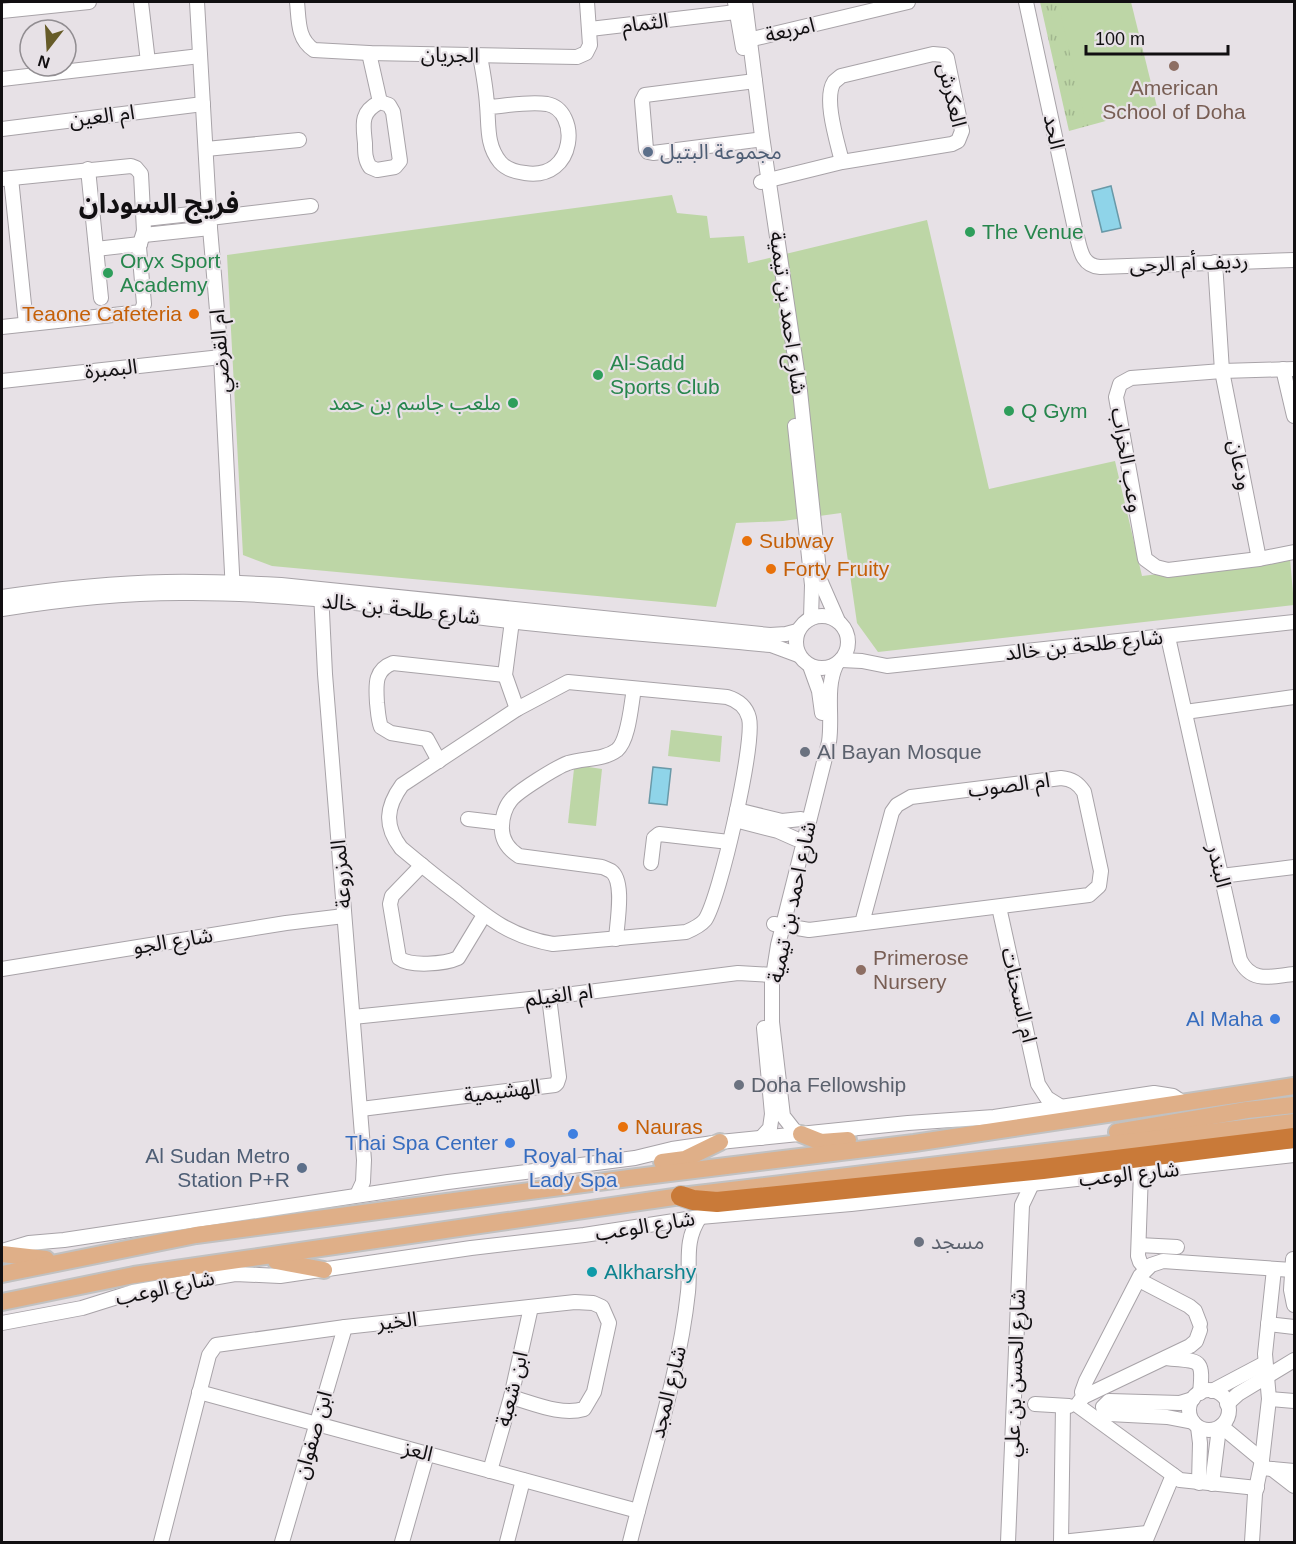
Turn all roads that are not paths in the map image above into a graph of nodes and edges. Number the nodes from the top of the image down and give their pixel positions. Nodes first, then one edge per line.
1 (89, 2) edge
2 (141, 2) edge
3 (197, 2) edge
4 (297, 2) edge
5 (586, 2) edge
6 (908, 2) edge
7 (1026, 2) edge
8 (40, 4) edge
9 (738, 5) edge
10 (2, 11) edge
11 (590, 29) junction
12 (746, 40) junction
13 (369, 53) junction
14 (200, 56) junction
15 (480, 56) junction
16 (148, 62) junction
17 (2, 79) edge
18 (751, 81) junction
19 (380, 102) junction
20 (203, 104) junction
21 (488, 107) junction
22 (2, 129) edge
23 (299, 140) dead end
24 (756, 140) junction
25 (206, 149) junction
26 (842, 162) junction
27 (88, 169) junction
28 (6, 179) edge
29 (765, 181) junction
30 (311, 206) dead end
31 (145, 219) junction
32 (210, 219) junction
33 (142, 240) junction
34 (96, 249) junction
35 (1294, 260) edge
36 (1085, 262) joint
37 (1215, 262) junction
38 (101, 298) dead end
39 (26, 324) junction
40 (2, 327) edge
41 (221, 357) junction
42 (1289, 369) edge
43 (1222, 371) junction
44 (2, 381) edge
45 (1294, 416) edge
46 (1294, 552) edge
47 (1259, 559) junction
48 (233, 588) junction
49 (321, 594) junction
50 (2, 597) edge
51 (2, 609) edge
52 (811, 618) junction
53 (512, 621) junction
54 (1294, 622) edge
55 (841, 625) junction
56 (797, 631) junction
57 (1168, 637) junction
58 (798, 655) junction
59 (839, 663) junction
60 (873, 663) junction
61 (810, 666) junction
62 (505, 675) junction
63 (634, 689) junction
64 (1294, 701) edge
65 (517, 709) junction
66 (1185, 712) junction
67 (439, 761) junction
68 (736, 815) junction
69 (468, 819) dead end
70 (801, 819) junction
71 (771, 823) junction
72 (502, 824) junction
73 (796, 839) junction
74 (729, 842) junction
75 (651, 863) dead end
76 (422, 865) junction
77 (1294, 867) edge
78 (1221, 876) junction
79 (999, 907) junction
80 (484, 915) junction
81 (345, 916) junction
82 (862, 923) junction
83 (779, 925) junction
84 (616, 939) junction
85 (2, 969) edge
86 (769, 974) junction
87 (1294, 974) edge
88 (549, 997) junction
89 (353, 1017) junction
90 (1038, 1084) junction
91 (1294, 1086) edge
92 (1182, 1102) junction
93 (1294, 1105) edge
94 (1063, 1108) junction
95 (361, 1110) junction
96 (1026, 1113) junction
97 (1294, 1122) edge
98 (801, 1134) junction
99 (761, 1138) junction
100 (1294, 1138) edge
101 (720, 1142) junction
102 (914, 1143) junction
103 (1082, 1147) junction
104 (1294, 1155) edge
105 (364, 1160) junction
106 (1141, 1172) junction
107 (629, 1178) junction
108 (1032, 1184) junction
109 (1007, 1187) junction
110 (380, 1192) junction
111 (357, 1195) junction
112 (681, 1196) junction
113 (1022, 1204) junction
114 (700, 1217) junction
115 (670, 1220) junction
116 (688, 1240) junction
117 (1138, 1245) junction
118 (1177, 1247) dead end
119 (2, 1252) edge
120 (68, 1259) junction
121 (251, 1259) junction
122 (1274, 1269) junction
123 (324, 1270) junction
124 (2, 1274) edge
125 (1142, 1274) junction
126 (2, 1302) edge
127 (1294, 1305) edge
128 (531, 1307) junction
129 (2, 1323) edge
130 (1268, 1324) junction
131 (345, 1327) junction
132 (1294, 1327) edge
133 (1164, 1358) junction
134 (1294, 1360) edge
135 (1280, 1369) junction
136 (1266, 1370) junction
137 (1294, 1370) edge
138 (1202, 1376) junction
139 (1232, 1380) junction
140 (199, 1392) junction
141 (1201, 1394) junction
142 (512, 1397) junction
143 (1269, 1399) junction
144 (1080, 1401) junction
145 (1294, 1401) edge
146 (1014, 1403) junction
147 (1227, 1404) junction
148 (1063, 1406) junction
149 (1103, 1407) junction
150 (316, 1424) junction
151 (1196, 1425) junction
152 (1220, 1427) junction
153 (427, 1454) junction
154 (1265, 1466) junction
155 (490, 1471) junction
156 (1294, 1471) edge
157 (1173, 1475) junction
158 (523, 1480) junction
159 (1205, 1484) junction
160 (1294, 1486) edge
161 (1257, 1488) junction
162 (638, 1511) junction
163 (1146, 1538) edge
164 (1095, 1540) edge
165 (161, 1542) edge
166 (282, 1542) edge
167 (402, 1542) edge
168 (507, 1542) edge
169 (630, 1542) edge
170 (1008, 1542) edge
171 (1061, 1542) edge
172 (1252, 1542) edge

1 - 8 street
2 - 16 street
3 - 14 street, ام القرضي
4 - 13 street, الجريان
5 - 11 street, الجريان
6 - 12 street, امربعة
7 - 36 street, الحد
8 - 10 street
9 - 11 street, الثمام
9 - 12 street, شارع احمد بن تيمية
11 - 15 street, الجريان
12 - 18 street, شارع احمد بن تيمية
13 - 15 street, الجريان
13 - 19 street
14 - 16 street
14 - 20 street, ام القرضي
15 - 21 street
16 - 17 street
18 - 24 street, شارع احمد بن تيمية
18 - 24 street
18 - 29 street, شارع احمد بن تيمية
19 - 19 street
20 - 22 street, ام العين
20 - 25 street, ام القرضي
21 - 21 street
23 - 25 street
24 - 29 street, شارع احمد بن تيمية
25 - 32 street, ام القرضي
26 - 26 street, العكرش
26 - 29 street, العكرش
27 - 28 street
27 - 31 street
27 - 34 street
28 - 39 street
29 - 52 street, شارع احمد بن تيمية
29 - 55 street, شارع احمد بن تيمية
30 - 32 street
31 - 32 street
31 - 33 street
32 - 33 street
32 - 41 street, ام القرضي
33 - 34 street
33 - 39 street
34 - 38 street
35 - 37 street, رديف أم الرحى
36 - 37 street, رديف أم الرحى
37 - 43 street, ودعان
39 - 40 street
41 - 44 street, البمبرة
41 - 48 street, ام القرضي
42 - 43 street, وعب الخراب
42 - 45 street
43 - 47 street, ودعان
43 - 47 street, وعب الخراب
46 - 47 street, وعب الخراب
48 - 49 street, شارع طلحة بن خالد
48 - 50 street, شارع طلحة بن خالد
48 - 51 street, شارع طلحة بن خالد
49 - 53 street, شارع طلحة بن خالد
49 - 56 street, شارع طلحة بن خالد
49 - 81 street, المزروعة
52 - 55 street
52 - 56 street
53 - 58 street, شارع طلحة بن خالد
53 - 62 street
54 - 57 street, شارع طلحة بن خالد
55 - 59 street
55 - 60 street
56 - 58 street
57 - 60 street, شارع طلحة بن خالد
57 - 66 street, البندر
58 - 61 street
59 - 60 street, شارع طلحة بن خالد
59 - 61 street
59 - 83 street, شارع احمد بن تيمية
61 - 70 street, شارع احمد بن تيمية
62 - 65 street
62 - 67 street
63 - 65 street
63 - 68 street
63 - 72 street
64 - 66 street
65 - 67 street
66 - 78 street, البندر
67 - 76 street
68 - 71 street
68 - 74 street
69 - 72 street
70 - 71 street
70 - 73 street, شارع احمد بن تيمية
71 - 73 street
72 - 84 street
73 - 83 street, شارع احمد بن تيمية
74 - 75 street
74 - 84 street
76 - 80 street
76 - 80 street
77 - 78 street
78 - 87 street, البندر
79 - 82 street, ام الصوب
79 - 82 street, ام الصوب
79 - 90 street, ام السحنات
80 - 84 street
81 - 85 street, شارع الجو
81 - 89 street, المزروعة
82 - 83 street, ام الصوب
83 - 86 street, شارع احمد بن تيمية
86 - 88 street, ام الغيلم
86 - 98 street, شارع احمد بن تيمية
86 - 99 street, شارع احمد بن تيمية
88 - 89 street, ام الغيلم
88 - 95 street, الهشيمية
89 - 95 street, المزروعة
90 - 94 street
90 - 96 street
91 - 92 main road
92 - 94 street
92 - 102 main road
93 - 103 main road
94 - 96 street
95 - 105 street, المزروعة
96 - 98 street
97 - 103 main road, شارع الوعب
98 - 99 street
98 - 102 main road
99 - 101 street
100 - 112 highway
101 - 107 main road
101 - 110 street
102 - 107 main road
103 - 112 main road, شارع الوعب
104 - 106 street, شارع الوعب
105 - 110 street, المزروعة
105 - 111 street, المزروعة
106 - 108 street, شارع الوعب
106 - 117 street
107 - 120 main road
108 - 109 street, شارع الوعب
108 - 113 street, شارع الحسن بن علي
109 - 113 street
109 - 114 street, شارع الوعب
110 - 111 street
111 - 119 street
112 - 121 main road, شارع الوعب
113 - 146 street, شارع الحسن بن علي
114 - 115 street, شارع الوعب
114 - 116 street, شارع المجد
115 - 116 street
115 - 123 street, شارع الوعب
116 - 162 street, شارع المجد
117 - 118 street
117 - 125 street
119 - 120 main road
120 - 124 main road
121 - 123 main road
121 - 126 main road, شارع الوعب
122 - 125 street
122 - 127 street
122 - 130 street
123 - 129 street, شارع الوعب
125 - 133 street
125 - 144 street
128 - 131 street, الخير
128 - 142 street, ابن شعبة
128 - 142 street, الخير
130 - 132 street
130 - 136 street
131 - 140 street, الخير
131 - 150 street, ابن صفوان
133 - 138 street
133 - 144 street
134 - 135 street
135 - 136 street
135 - 137 street
136 - 139 street
136 - 143 street
136 - 147 street
138 - 139 street
138 - 141 street
139 - 141 street
140 - 150 street, العز
140 - 165 street, الخير
141 - 147 street
141 - 149 street
141 - 151 street
142 - 155 street, ابن شعبة
143 - 145 street
143 - 154 street
144 - 148 street
144 - 149 street
144 - 157 street
146 - 148 street
146 - 170 street, شارع الحسن بن علي
147 - 152 street
148 - 171 street
149 - 151 street
150 - 153 street, العز
150 - 166 street, ابن صفوان
151 - 152 street
151 - 159 street
152 - 154 street
152 - 159 street
153 - 155 street, العز
153 - 167 street
154 - 156 street
154 - 160 street
154 - 161 street
155 - 158 street, العز
157 - 159 street
157 - 163 street
158 - 162 street, العز
158 - 168 street
159 - 161 street
161 - 172 street
162 - 169 street, شارع المجد
163 - 164 street
164 - 171 street

